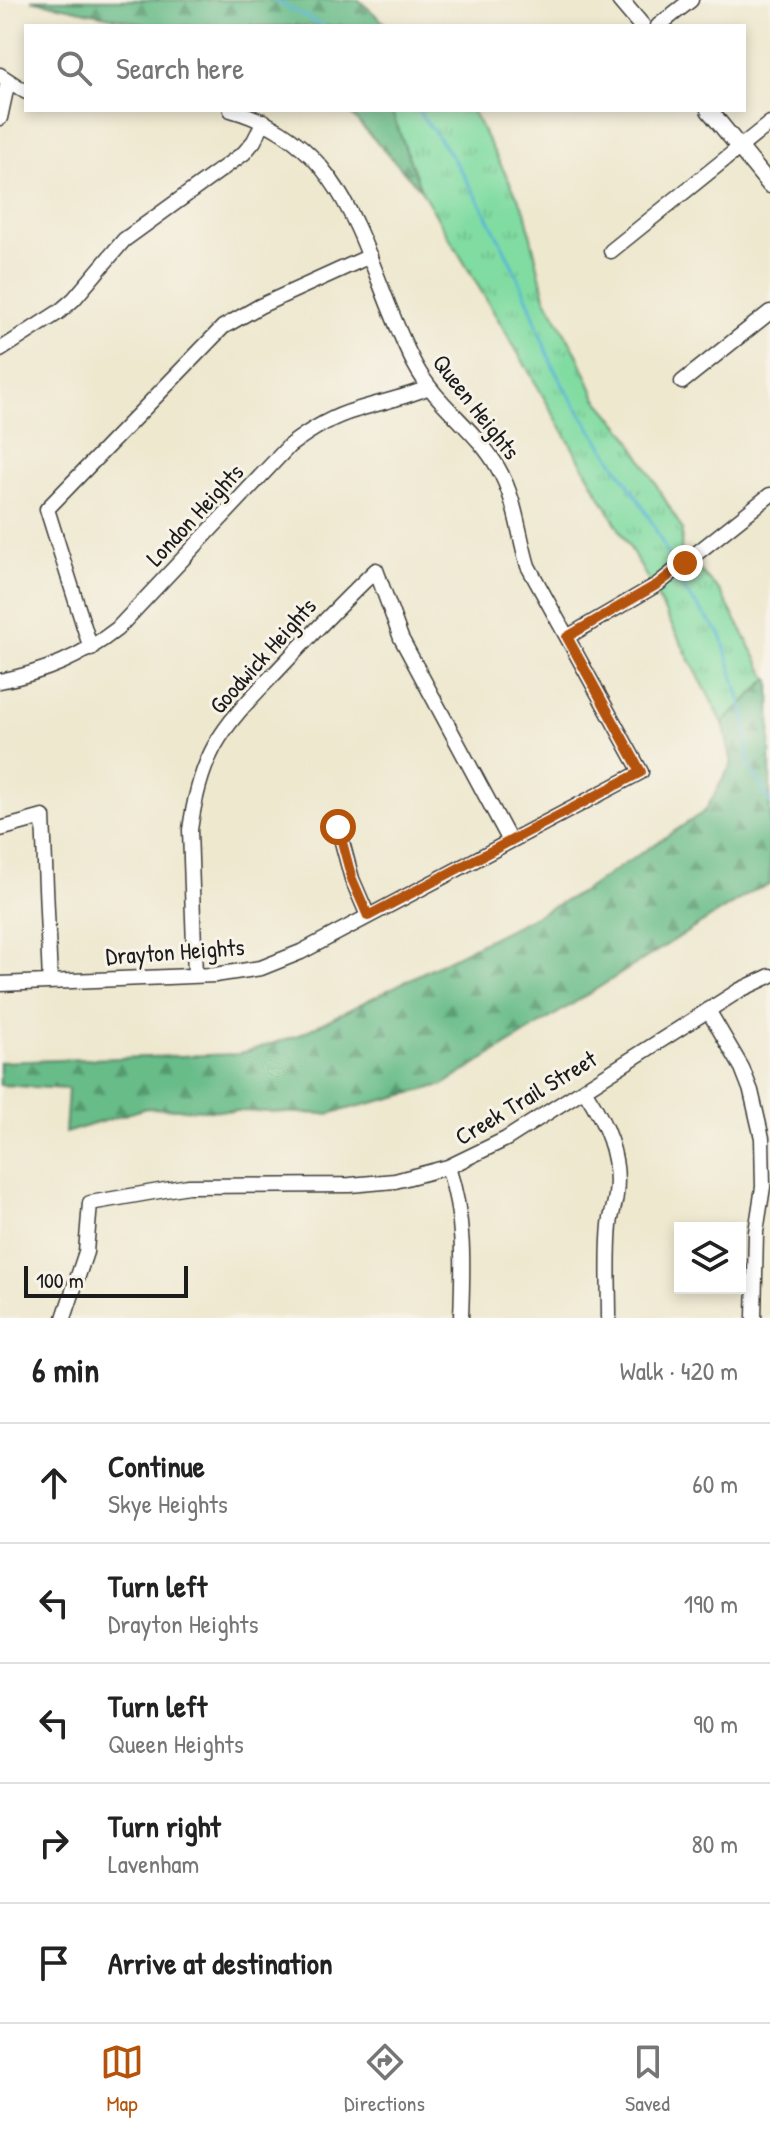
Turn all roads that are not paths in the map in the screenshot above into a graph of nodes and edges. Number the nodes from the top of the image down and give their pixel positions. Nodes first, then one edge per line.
1 (620, 0) edge
2 (691, 0) edge
3 (640, 24) edge
4 (661, 24) edge
5 (4, 78) edge
6 (24, 91) edge
7 (237, 112) edge
8 (711, 112) edge
9 (0, 118) edge
10 (264, 121) junction
11 (770, 123) edge
12 (740, 147) junction
13 (770, 185) edge
14 (611, 251) dead end
15 (370, 256) junction
16 (770, 312) edge
17 (0, 350) edge
18 (682, 382) dead end
19 (429, 387) junction
20 (770, 495) edge
21 (567, 637) junction
22 (91, 649) junction
23 (0, 681) edge
24 (641, 772) joint
25 (338, 827) dead end
26 (0, 829) edge
27 (510, 841) junction
28 (368, 916) junction
29 (195, 976) junction
30 (770, 976) edge
31 (50, 982) junction
32 (0, 984) edge
33 (708, 1010) junction
34 (585, 1091) junction
35 (448, 1167) junction
36 (64, 1318) edge
37 (461, 1318) edge
38 (609, 1318) edge
39 (754, 1318) edge

1 - 3 street
2 - 4 street
5 - 6 street
5 - 9 street
7 - 10 street, Queen Heights
8 - 12 street
10 - 15 street, Queen Heights
10 - 17 street
11 - 12 street
12 - 13 street
12 - 14 street
15 - 19 street, Queen Heights
15 - 22 street
16 - 18 street
19 - 21 street, Queen Heights
19 - 22 street, London Heights
20 - 21 street
21 - 24 street, Queen Heights
22 - 23 street, London Heights
24 - 27 street, Drayton Heights
25 - 28 street
26 - 31 street
27 - 28 street, Drayton Heights
27 - 29 street, Goodwick Heights
28 - 29 street, Drayton Heights
29 - 31 street, Drayton Heights
30 - 33 street, Creek Trail Street
31 - 32 street, Drayton Heights
33 - 34 street, Creek Trail Street
33 - 39 street
34 - 35 street, Creek Trail Street
34 - 38 street
35 - 36 street, Creek Trail Street
35 - 37 street

